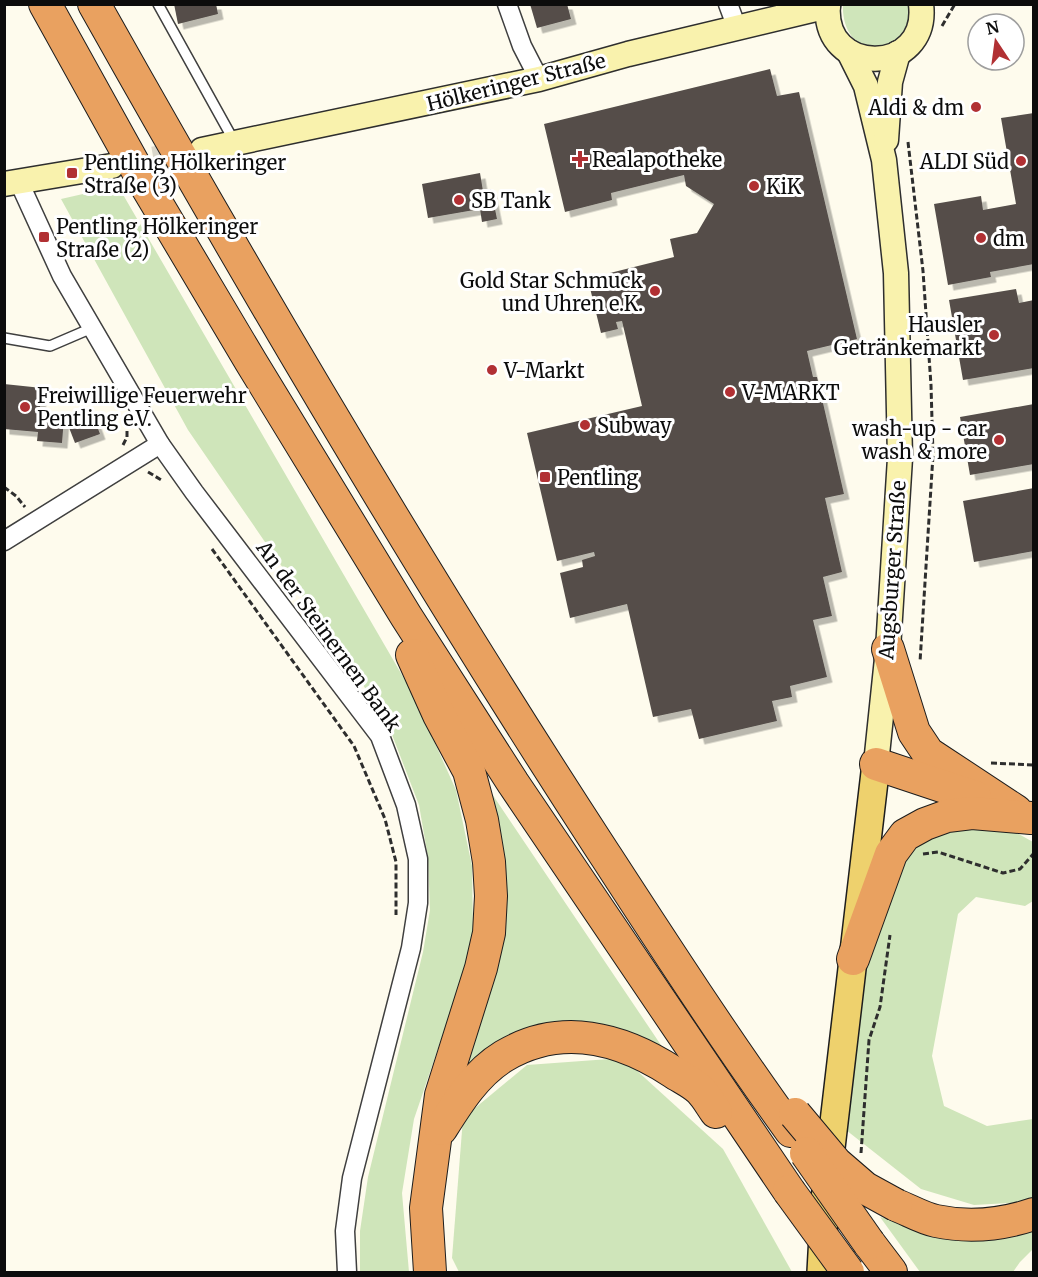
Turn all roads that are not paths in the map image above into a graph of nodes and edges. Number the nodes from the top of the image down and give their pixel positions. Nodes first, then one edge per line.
1 (45, 4) edge
2 (94, 4) edge
3 (158, 4) edge
4 (507, 4) edge
5 (728, 4) edge
6 (921, 4) edge
7 (828, 5) edge
8 (737, 28) junction
9 (849, 52) junction
10 (898, 54) junction
11 (539, 79) junction
12 (236, 143) junction
13 (202, 150) tunnel mouth
14 (885, 160) junction
15 (112, 166) tunnel mouth
16 (12, 183) edge
17 (92, 328) junction
18 (4, 338) edge
19 (160, 444) junction
20 (4, 541) edge
21 (406, 616) junction
22 (888, 649) junction
23 (876, 764) junction
24 (1027, 816) edge
25 (853, 959) junction
26 (793, 1123) junction
27 (435, 1137) junction
28 (782, 1182) junction
29 (1034, 1214) edge
30 (347, 1272) edge
31 (430, 1272) edge
32 (821, 1272) edge
33 (848, 1272) edge
34 (891, 1272) edge

1 - 21 highway
2 - 26 highway
3 - 12 lane
4 - 11 street
5 - 8 street
6 - 10 street
7 - 8 street, Hölkeringer Straße
7 - 9 street, Augsburger Straße
8 - 11 street, Hölkeringer Straße
9 - 10 street
9 - 14 street, Augsburger Straße
10 - 14 street, Augsburger Straße
11 - 12 street, Hölkeringer Straße
12 - 13 street, Hölkeringer Straße
14 - 22 street, Augsburger Straße
15 - 16 street
16 - 17 street, An der Steinernen Bank
17 - 18 lane
17 - 19 street, An der Steinernen Bank
19 - 20 street
19 - 30 street, An der Steinernen Bank
21 - 27 highway
21 - 28 highway
22 - 23 street, Augsburger Straße
22 - 24 highway
23 - 24 highway
23 - 25 main road
24 - 25 highway
25 - 32 main road
26 - 29 highway, bridge
26 - 34 highway, bridge
27 - 28 highway
27 - 31 highway
28 - 33 highway, bridge

